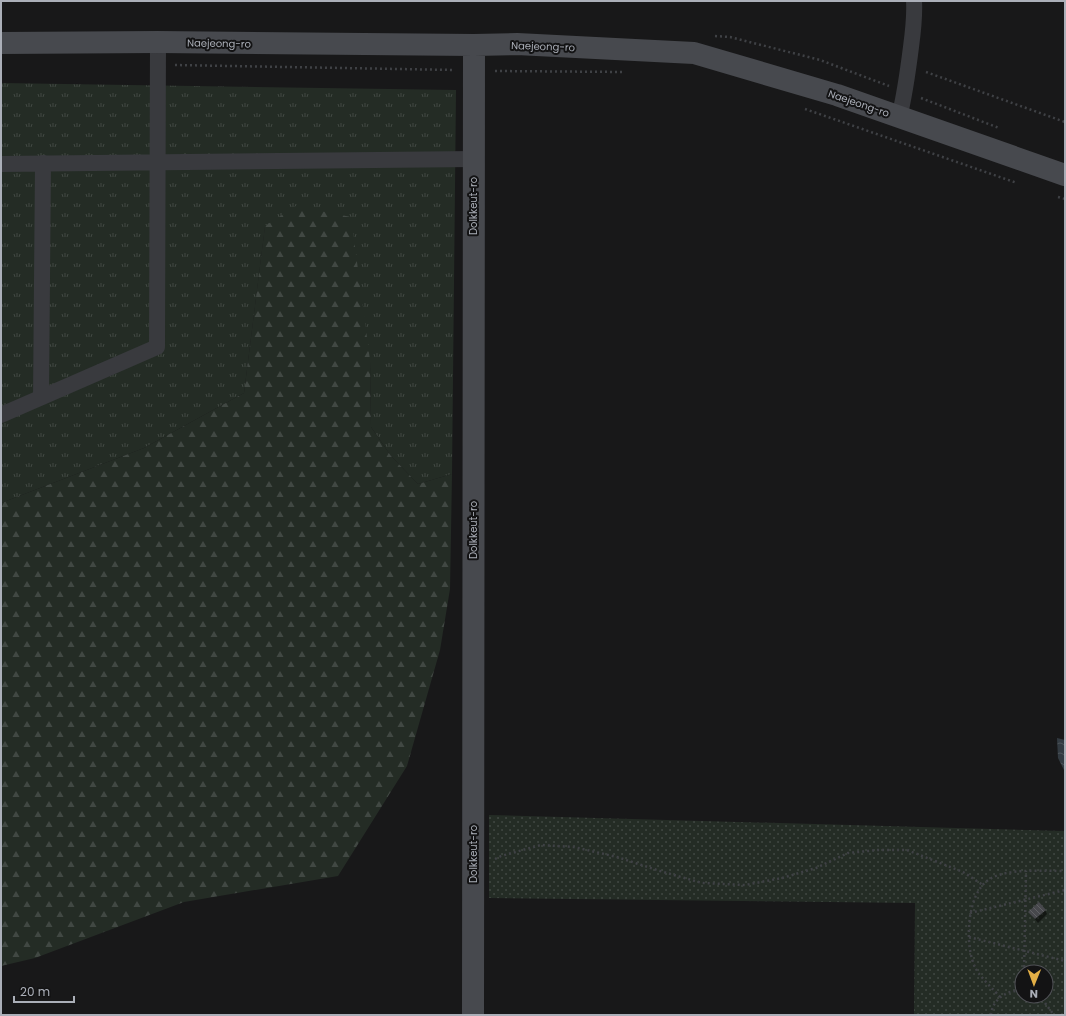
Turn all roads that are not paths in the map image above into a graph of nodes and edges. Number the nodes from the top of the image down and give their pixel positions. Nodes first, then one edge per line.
1 (914, 1) edge
2 (158, 42) junction
3 (1, 43) edge
4 (474, 45) junction
5 (899, 118) junction
6 (474, 159) junction
7 (157, 162) junction
8 (43, 163) junction
9 (1, 164) edge
10 (1065, 175) edge
11 (41, 397) junction
12 (1, 415) edge
13 (473, 1015) edge

1 - 5 street
2 - 3 street, Naejeong-ro
2 - 4 street, Naejeong-ro
2 - 7 street
4 - 5 street, Naejeong-ro
4 - 6 street, Dolkkeut-ro
5 - 10 street, Naejeong-ro
6 - 7 street
6 - 13 street, Dolkkeut-ro
7 - 8 street
7 - 11 street
8 - 9 street
8 - 11 street
11 - 12 street

